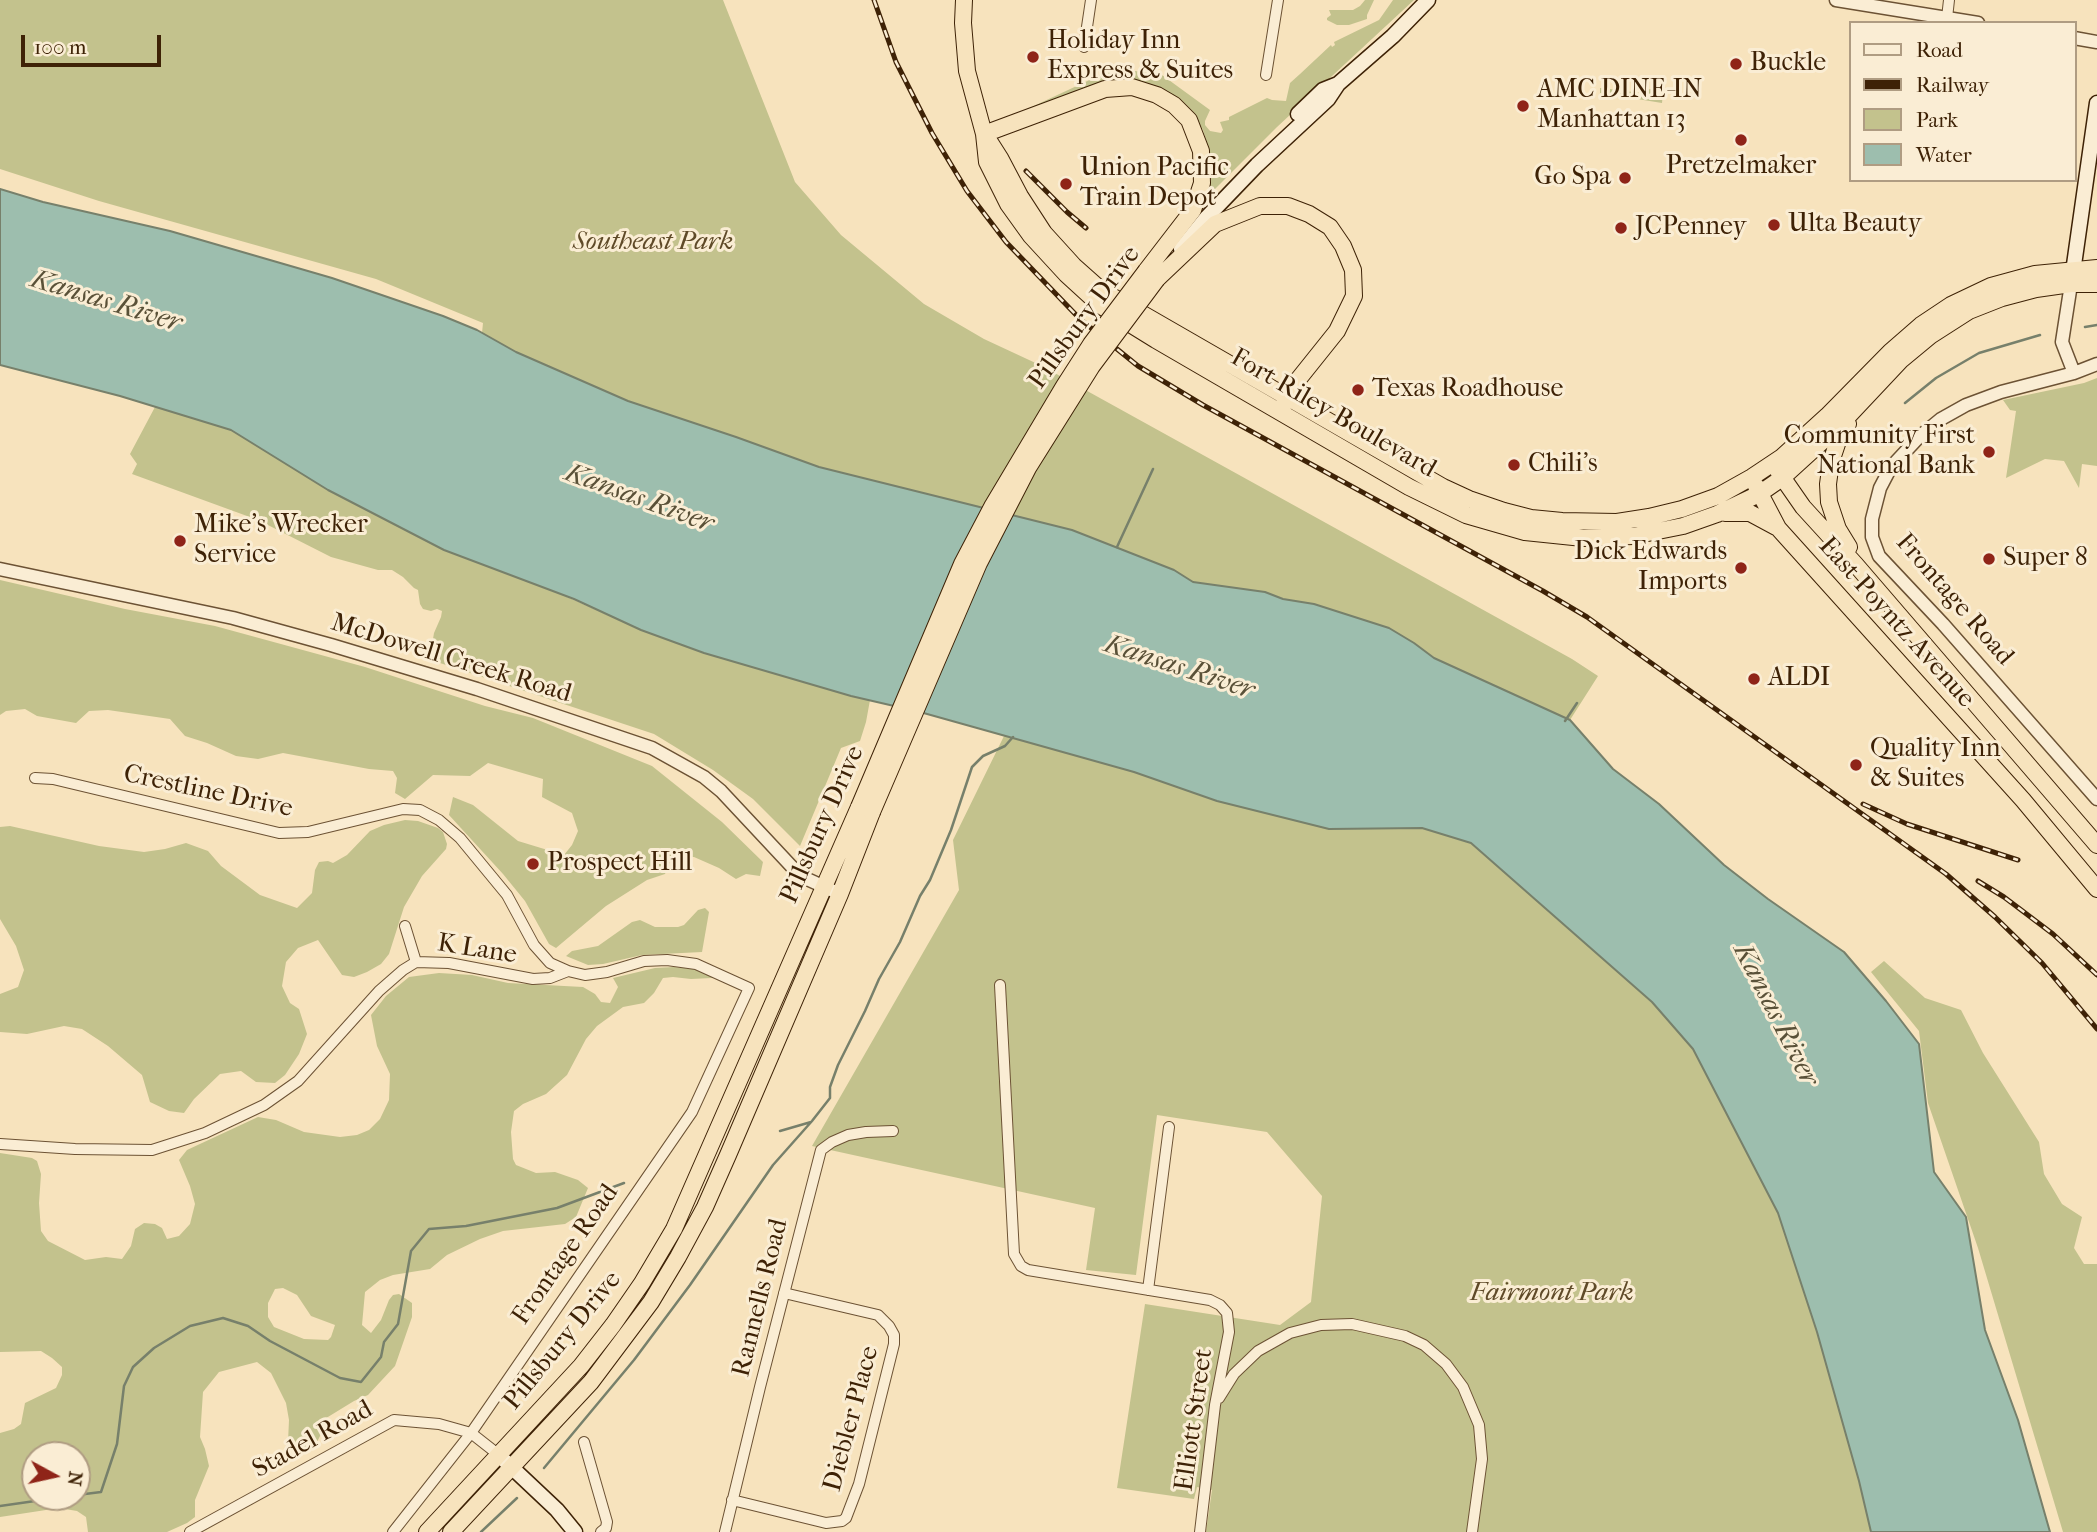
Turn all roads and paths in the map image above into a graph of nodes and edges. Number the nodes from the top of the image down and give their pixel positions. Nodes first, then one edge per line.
1 (964, 0) edge
2 (1091, 0) edge
3 (1278, 0) edge
4 (1428, 0) edge
5 (1836, 0) edge
6 (1950, 0) edge
7 (1947, 18) junction
8 (1966, 21) edge
9 (2076, 38) edge
10 (2097, 42) edge
11 (1084, 47) dead end
12 (1266, 75) dead end
13 (2097, 103) edge
14 (984, 134) junction
15 (2097, 268) edge
16 (1152, 275) junction
17 (2072, 277) junction
18 (2097, 284) edge
19 (2097, 364) edge
20 (2074, 373) junction
21 (1863, 400) junction
22 (1283, 406) junction
23 (1773, 464) junction
24 (1752, 477) junction
25 (1783, 478) junction
26 (1759, 494) junction
27 (1717, 514) junction
28 (1778, 528) junction
29 (1856, 565) junction
30 (0, 569) edge
31 (36, 778) dead end
32 (2097, 799) edge
33 (865, 809) junction
34 (2097, 845) edge
35 (823, 887) junction
36 (2097, 888) edge
37 (840, 894) junction
38 (405, 926) dead end
39 (416, 962) junction
40 (568, 971) junction
41 (1000, 985) dead end
42 (1169, 1127) dead end
43 (893, 1131) dead end
44 (0, 1144) edge
45 (1148, 1290) junction
46 (784, 1293) junction
47 (1215, 1405) junction
48 (471, 1433) junction
49 (584, 1442) dead end
50 (499, 1455) junction
51 (513, 1467) junction
52 (732, 1500) junction
53 (190, 1532) edge
54 (393, 1532) edge
55 (427, 1532) edge
56 (451, 1532) edge
57 (575, 1532) edge
58 (601, 1532) edge
59 (726, 1532) edge
60 (1200, 1532) edge
61 (1472, 1532) edge

1 - 14 highway, Fort Riley Boulevard
2 - 11 street
3 - 12 street
4 - 16 main road, Pillsbury Drive
5 - 7 street
6 - 7 street
7 - 8 street
9 - 10 street
13 - 17 main road
14 - 16 highway
14 - 22 highway, Fort Riley Boulevard
15 - 17 highway
16 - 22 highway
16 - 33 highway, Pillsbury Drive, bridge
17 - 18 highway
17 - 20 street
17 - 21 highway
17 - 23 highway, Fort Riley Boulevard
19 - 20 street, Frontage Road
20 - 32 street, Frontage Road
21 - 25 highway, Fort Riley Boulevard
21 - 29 highway
22 - 24 highway, Fort Riley Boulevard
22 - 27 highway, Fort Riley Boulevard
23 - 24 highway, Fort Riley Boulevard
23 - 25 highway, East Poyntz Avenue
24 - 26 highway, East Poyntz Avenue
25 - 26 highway, Fort Riley Boulevard
25 - 29 highway, East Poyntz Avenue
26 - 27 highway, Fort Riley Boulevard
26 - 28 highway, East Poyntz Avenue
27 - 28 highway
28 - 36 highway, East Poyntz Avenue
29 - 34 highway, East Poyntz Avenue
30 - 35 street, McDowell Creek Road
31 - 40 street, Crestline Drive
33 - 35 highway, Pillsbury Drive
33 - 37 highway, Pillsbury Drive
35 - 37 street, McDowell Creek Road
35 - 50 highway, Pillsbury Drive
37 - 51 highway, Pillsbury Drive
38 - 39 street, K Lane
39 - 40 street, K Lane
39 - 44 street
40 - 48 street, Frontage Road
41 - 45 street
42 - 45 street
43 - 46 street, Rannells Road
45 - 47 street, Elliott Street
46 - 52 street, Rannells Road
46 - 52 street, Diebler Place
47 - 60 street, Elliott Street
47 - 61 street
48 - 50 street, Stadel Road
48 - 53 street, Stadel Road
48 - 54 street, Frontage Road
49 - 58 street
50 - 51 main road
50 - 55 highway, Pillsbury Drive
51 - 56 highway, Pillsbury Drive
51 - 57 main road
52 - 59 street, Rannells Road

